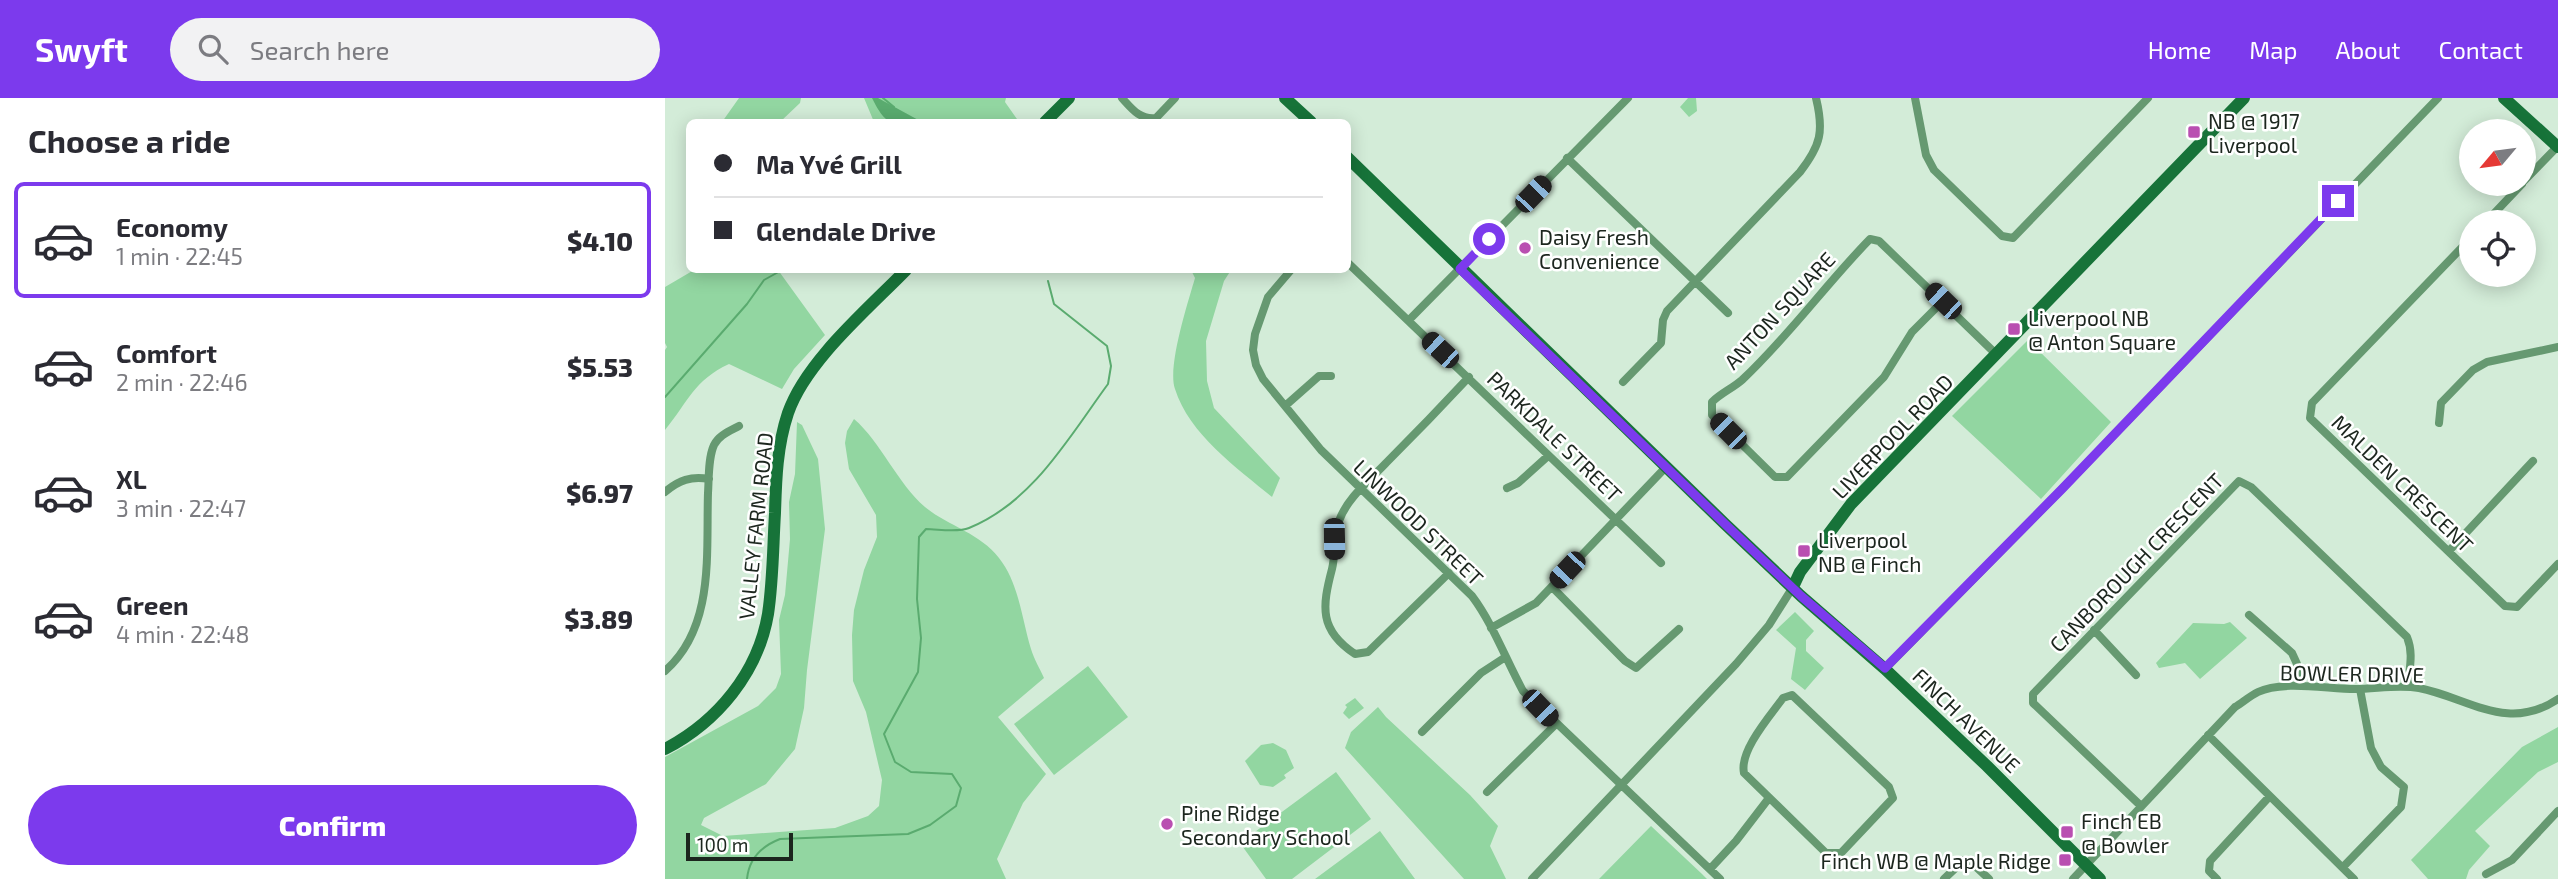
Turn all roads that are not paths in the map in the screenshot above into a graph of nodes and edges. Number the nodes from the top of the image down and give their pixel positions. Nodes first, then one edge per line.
1 (1069, 98) edge
2 (1122, 98) edge
3 (1175, 98) edge
4 (1285, 98) edge
5 (1628, 98) edge
6 (1816, 98) edge
7 (1915, 98) edge
8 (2148, 98) edge
9 (2244, 98) edge
10 (2438, 98) edge
11 (2504, 98) edge
12 (1048, 119) edge
13 (1308, 119) edge
14 (2558, 147) edge
15 (1567, 158) junction
16 (1351, 161) edge
17 (2536, 170) edge
18 (2511, 196) edge
19 (2497, 210) edge
20 (2459, 250) edge
21 (1351, 266) edge
22 (1460, 269) junction
23 (903, 273) edge
24 (1288, 273) edge
25 (1695, 281) junction
26 (1943, 301) junction
27 (1728, 313) dead end
28 (1409, 320) junction
29 (2558, 347) edge
30 (1997, 355) junction
31 (1331, 376) dead end
32 (1469, 377) junction
33 (1623, 382) dead end
34 (1285, 406) junction
35 (2439, 423) dead end
36 (739, 426) dead end
37 (1548, 456) junction
38 (2533, 461) dead end
39 (1665, 467) junction
40 (709, 479) junction
41 (1507, 488) dead end
42 (1361, 490) junction
43 (665, 492) edge
44 (1615, 519) junction
45 (2449, 551) junction
46 (1661, 564) dead end
47 (2558, 564) edge
48 (1449, 573) junction
49 (1552, 587) junction
50 (1793, 587) junction
51 (2249, 615) dead end
52 (1491, 628) junction
53 (1679, 629) dead end
54 (2094, 631) junction
55 (1504, 658) junction
56 (1885, 668) junction
57 (665, 671) edge
58 (2136, 674) dead end
59 (2298, 686) junction
60 (2408, 686) junction
61 (2360, 689) junction
62 (2558, 699) edge
63 (1556, 724) junction
64 (1423, 732) dead end
65 (2208, 735) junction
66 (665, 749) edge
67 (1622, 786) junction
68 (1487, 792) dead end
69 (2269, 797) junction
70 (1769, 799) junction
71 (2141, 806) junction
72 (2558, 811) edge
73 (2086, 865) junction
74 (2343, 867) junction
75 (1710, 869) junction
76 (2486, 874) dead end
77 (1532, 879) edge
78 (1720, 879) edge
79 (1944, 879) edge
80 (1989, 879) edge
81 (2073, 879) edge
82 (2100, 879) edge
83 (2217, 879) edge
84 (2354, 879) edge

1 - 12 main road
2 - 3 street
4 - 13 main road
5 - 15 street
6 - 25 street
7 - 8 street
9 - 30 main road, LIVERPOOL ROAD
10 - 56 street
11 - 14 main road
14 - 17 street
15 - 22 street
15 - 25 street
16 - 22 main road, FINCH AVENUE
18 - 19 street
20 - 45 street, MALDEN CRESCENT
21 - 28 street, PARKDALE STREET
22 - 28 street
22 - 39 main road, FINCH AVENUE
23 - 66 main road, VALLEY FARM ROAD
24 - 34 street, LINWOOD STREET
25 - 27 street
25 - 33 street
26 - 26 street, ANTON SQUARE
26 - 30 street, ANTON SQUARE
28 - 32 street, PARKDALE STREET
29 - 35 street
30 - 50 main road, LIVERPOOL ROAD
31 - 34 street
32 - 37 street, PARKDALE STREET
32 - 42 street
34 - 42 street, LINWOOD STREET
36 - 40 street
37 - 41 street
37 - 44 street, PARKDALE STREET
38 - 45 street
39 - 44 street
39 - 50 main road, FINCH AVENUE
40 - 43 street
40 - 57 street
42 - 48 street, LINWOOD STREET
42 - 48 street
44 - 46 street, PARKDALE STREET
44 - 49 street
45 - 47 street, MALDEN CRESCENT
48 - 52 street, LINWOOD STREET
49 - 52 street
49 - 53 street
50 - 56 main road, FINCH AVENUE
50 - 67 street, LIVERPOOL ROAD
51 - 59 street
52 - 55 street, LINWOOD STREET
54 - 58 street
54 - 60 street, CANBOROUGH CRESCENT
54 - 71 street, CANBOROUGH CRESCENT
55 - 63 street, LINWOOD STREET
55 - 64 street
56 - 73 main road, FINCH AVENUE
59 - 61 street, BOWLER DRIVE
59 - 65 street, BOWLER DRIVE
60 - 61 street, BOWLER DRIVE
60 - 62 street, BOWLER DRIVE
61 - 74 street
63 - 67 street, LINWOOD STREET
63 - 68 street
65 - 69 street
65 - 71 street, BOWLER DRIVE
67 - 75 street, LINWOOD STREET
67 - 77 street, LIVERPOOL ROAD
69 - 74 street
69 - 83 street
70 - 70 street
70 - 75 street
71 - 73 street, BOWLER DRIVE
72 - 76 street
73 - 81 street, BOWLER DRIVE
73 - 82 main road, FINCH AVENUE
74 - 84 street
75 - 78 street, LINWOOD STREET
79 - 80 street

